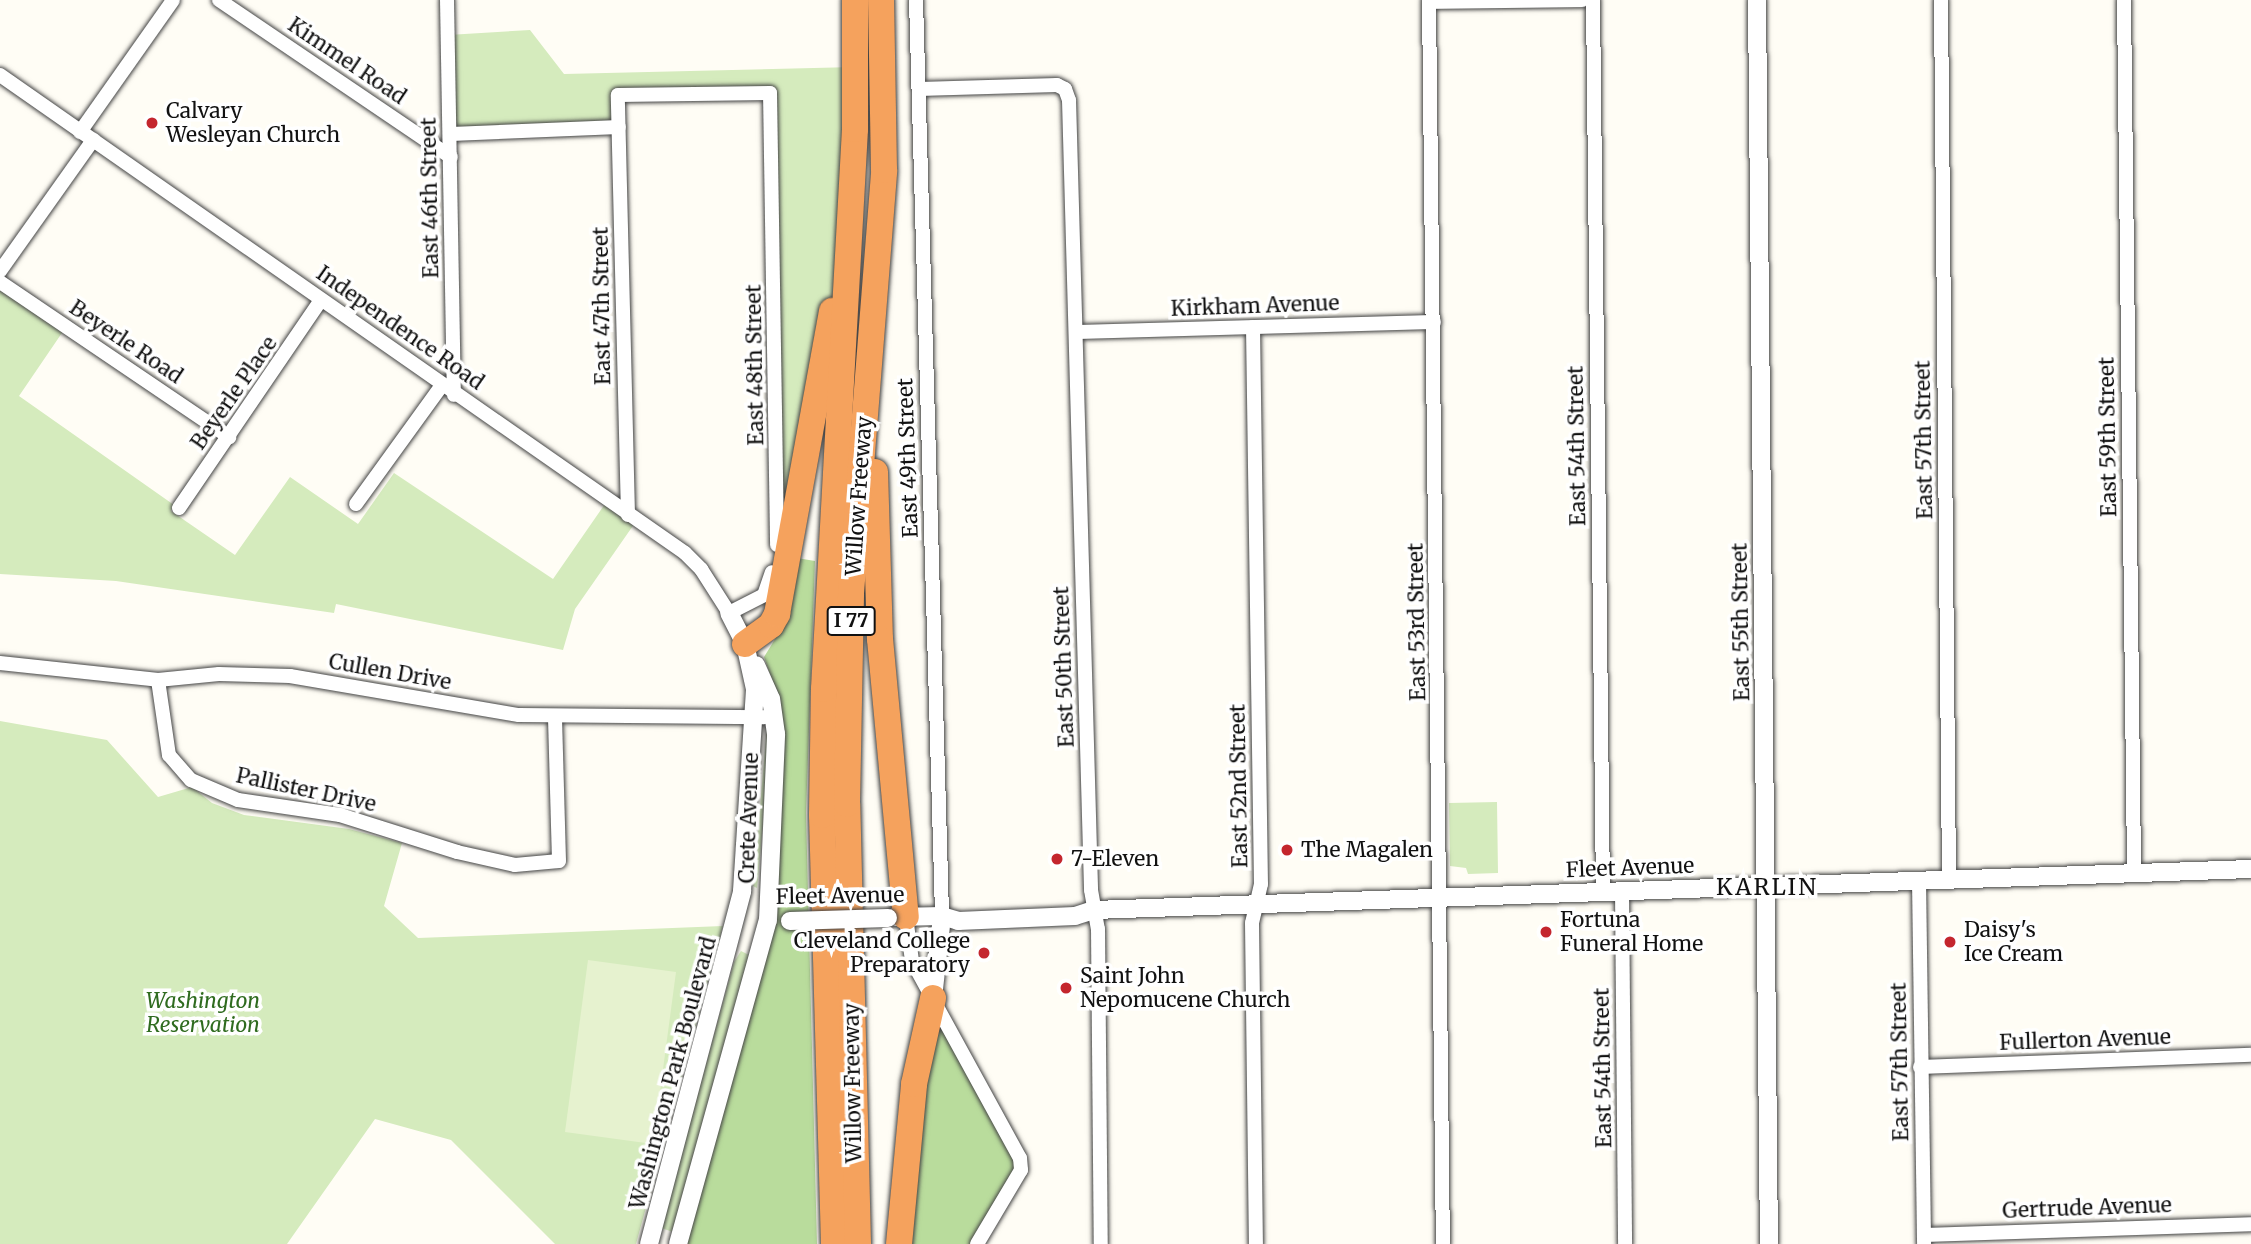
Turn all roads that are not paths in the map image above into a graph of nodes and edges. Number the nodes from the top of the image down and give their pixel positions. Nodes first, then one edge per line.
1 (173, 0) edge
2 (219, 0) edge
3 (447, 0) edge
4 (855, 0) edge
5 (881, 0) edge
6 (916, 0) edge
7 (1582, 0) edge
8 (1593, 0) edge
9 (1757, 0) edge
10 (1941, 0) edge
11 (2124, 0) edge
12 (1429, 1) edge
13 (0, 75) edge
14 (919, 89) junction
15 (770, 93) joint
16 (619, 127) junction
17 (450, 134) junction
18 (86, 136) junction
19 (450, 157) junction
20 (849, 206) junction
21 (0, 271) edge
22 (0, 282) edge
23 (321, 300) junction
24 (1434, 322) junction
25 (1253, 327) junction
26 (872, 331) junction
27 (1076, 332) junction
28 (442, 385) junction
29 (454, 395) junction
30 (229, 437) junction
31 (356, 504) dead end
32 (179, 509) dead end
33 (628, 515) junction
34 (729, 613) junction
35 (745, 644) junction
36 (0, 663) edge
37 (158, 680) junction
38 (555, 716) junction
39 (754, 717) junction
40 (774, 718) junction
41 (2251, 869) edge
42 (2134, 874) junction
43 (1949, 879) junction
44 (1919, 880) junction
45 (1766, 887) junction
46 (1622, 891) junction
47 (1603, 892) junction
48 (1438, 898) junction
49 (1256, 904) junction
50 (1094, 910) junction
51 (739, 914) junction
52 (942, 916) junction
53 (897, 917) junction
54 (768, 920) junction
55 (933, 998) junction
56 (2251, 1055) edge
57 (1920, 1067) junction
58 (2251, 1224) edge
59 (1924, 1240) edge
60 (649, 1244) edge
61 (678, 1244) edge
62 (834, 1244) edge
63 (858, 1244) edge
64 (899, 1244) edge
65 (977, 1244) edge
66 (1101, 1244) edge
67 (1256, 1244) edge
68 (1443, 1244) edge
69 (1625, 1244) edge
70 (1769, 1244) edge

1 - 18 street
2 - 19 street, Kimmel Road
3 - 17 street, East 46th Street
4 - 20 highway, Willow Freeway / I 77
5 - 26 highway, Willow Freeway / I 77
6 - 14 street, East 49th Street
7 - 12 street
8 - 47 street, East 54th Street
9 - 45 street, East 55th Street
10 - 43 street, East 57th Street
11 - 42 street, East 59th Street
12 - 24 street, East 53rd Street
13 - 18 street, Independence Road
14 - 27 street, East 50th Street
14 - 52 street, East 49th Street
15 - 16 street, East 47th Street
15 - 34 street, East 48th Street
16 - 17 street
16 - 33 street, East 47th Street
17 - 19 street, East 46th Street
18 - 21 street
18 - 23 street, Independence Road
19 - 29 street, East 46th Street
20 - 35 highway
20 - 62 highway, Willow Freeway / I 77
22 - 30 street, Beyerle Road
23 - 28 street, Independence Road
23 - 30 street, Beyerle Place
24 - 25 street, Kirkham Avenue
24 - 48 street, East 53rd Street
25 - 27 street, Kirkham Avenue
25 - 49 street, East 52nd Street
26 - 53 highway
26 - 63 highway, Willow Freeway / I 77
27 - 50 street, East 50th Street
28 - 29 street, Independence Road
28 - 31 street
29 - 33 street, Independence Road
30 - 32 street, Beyerle Place
33 - 34 street, Independence Road
34 - 35 street, Independence Road
35 - 39 street, Independence Road
35 - 40 street, Independence Road
36 - 37 street, Cullen Drive
37 - 38 street, Cullen Drive
37 - 38 street, Pallister Drive
38 - 39 street, Cullen Drive
39 - 40 street, Cullen Drive
39 - 51 street, Crete Avenue
40 - 54 street, Crete Avenue
41 - 42 street, Fleet Avenue
42 - 43 street, Fleet Avenue
43 - 44 street, Fleet Avenue
44 - 45 street, Fleet Avenue
44 - 57 street, East 57th Street
45 - 46 street, Fleet Avenue
45 - 70 street, East 55th Street
46 - 47 street, Fleet Avenue
46 - 69 street, East 54th Street
47 - 48 street, Fleet Avenue
48 - 49 street, Fleet Avenue
48 - 68 street, East 53rd Street
49 - 50 street, Fleet Avenue
49 - 67 street, East 52nd Street
50 - 52 street, Fleet Avenue
50 - 66 street, East 50th Street
51 - 54 street, Fleet Avenue
51 - 60 street, Washington Park Boulevard
52 - 53 street, Fleet Avenue
52 - 55 street
53 - 54 street, Fleet Avenue, bridge
53 - 55 street
54 - 61 street
55 - 64 highway
55 - 65 street
56 - 57 street, Fullerton Avenue
57 - 59 street, East 57th Street
58 - 59 street, Gertrude Avenue

